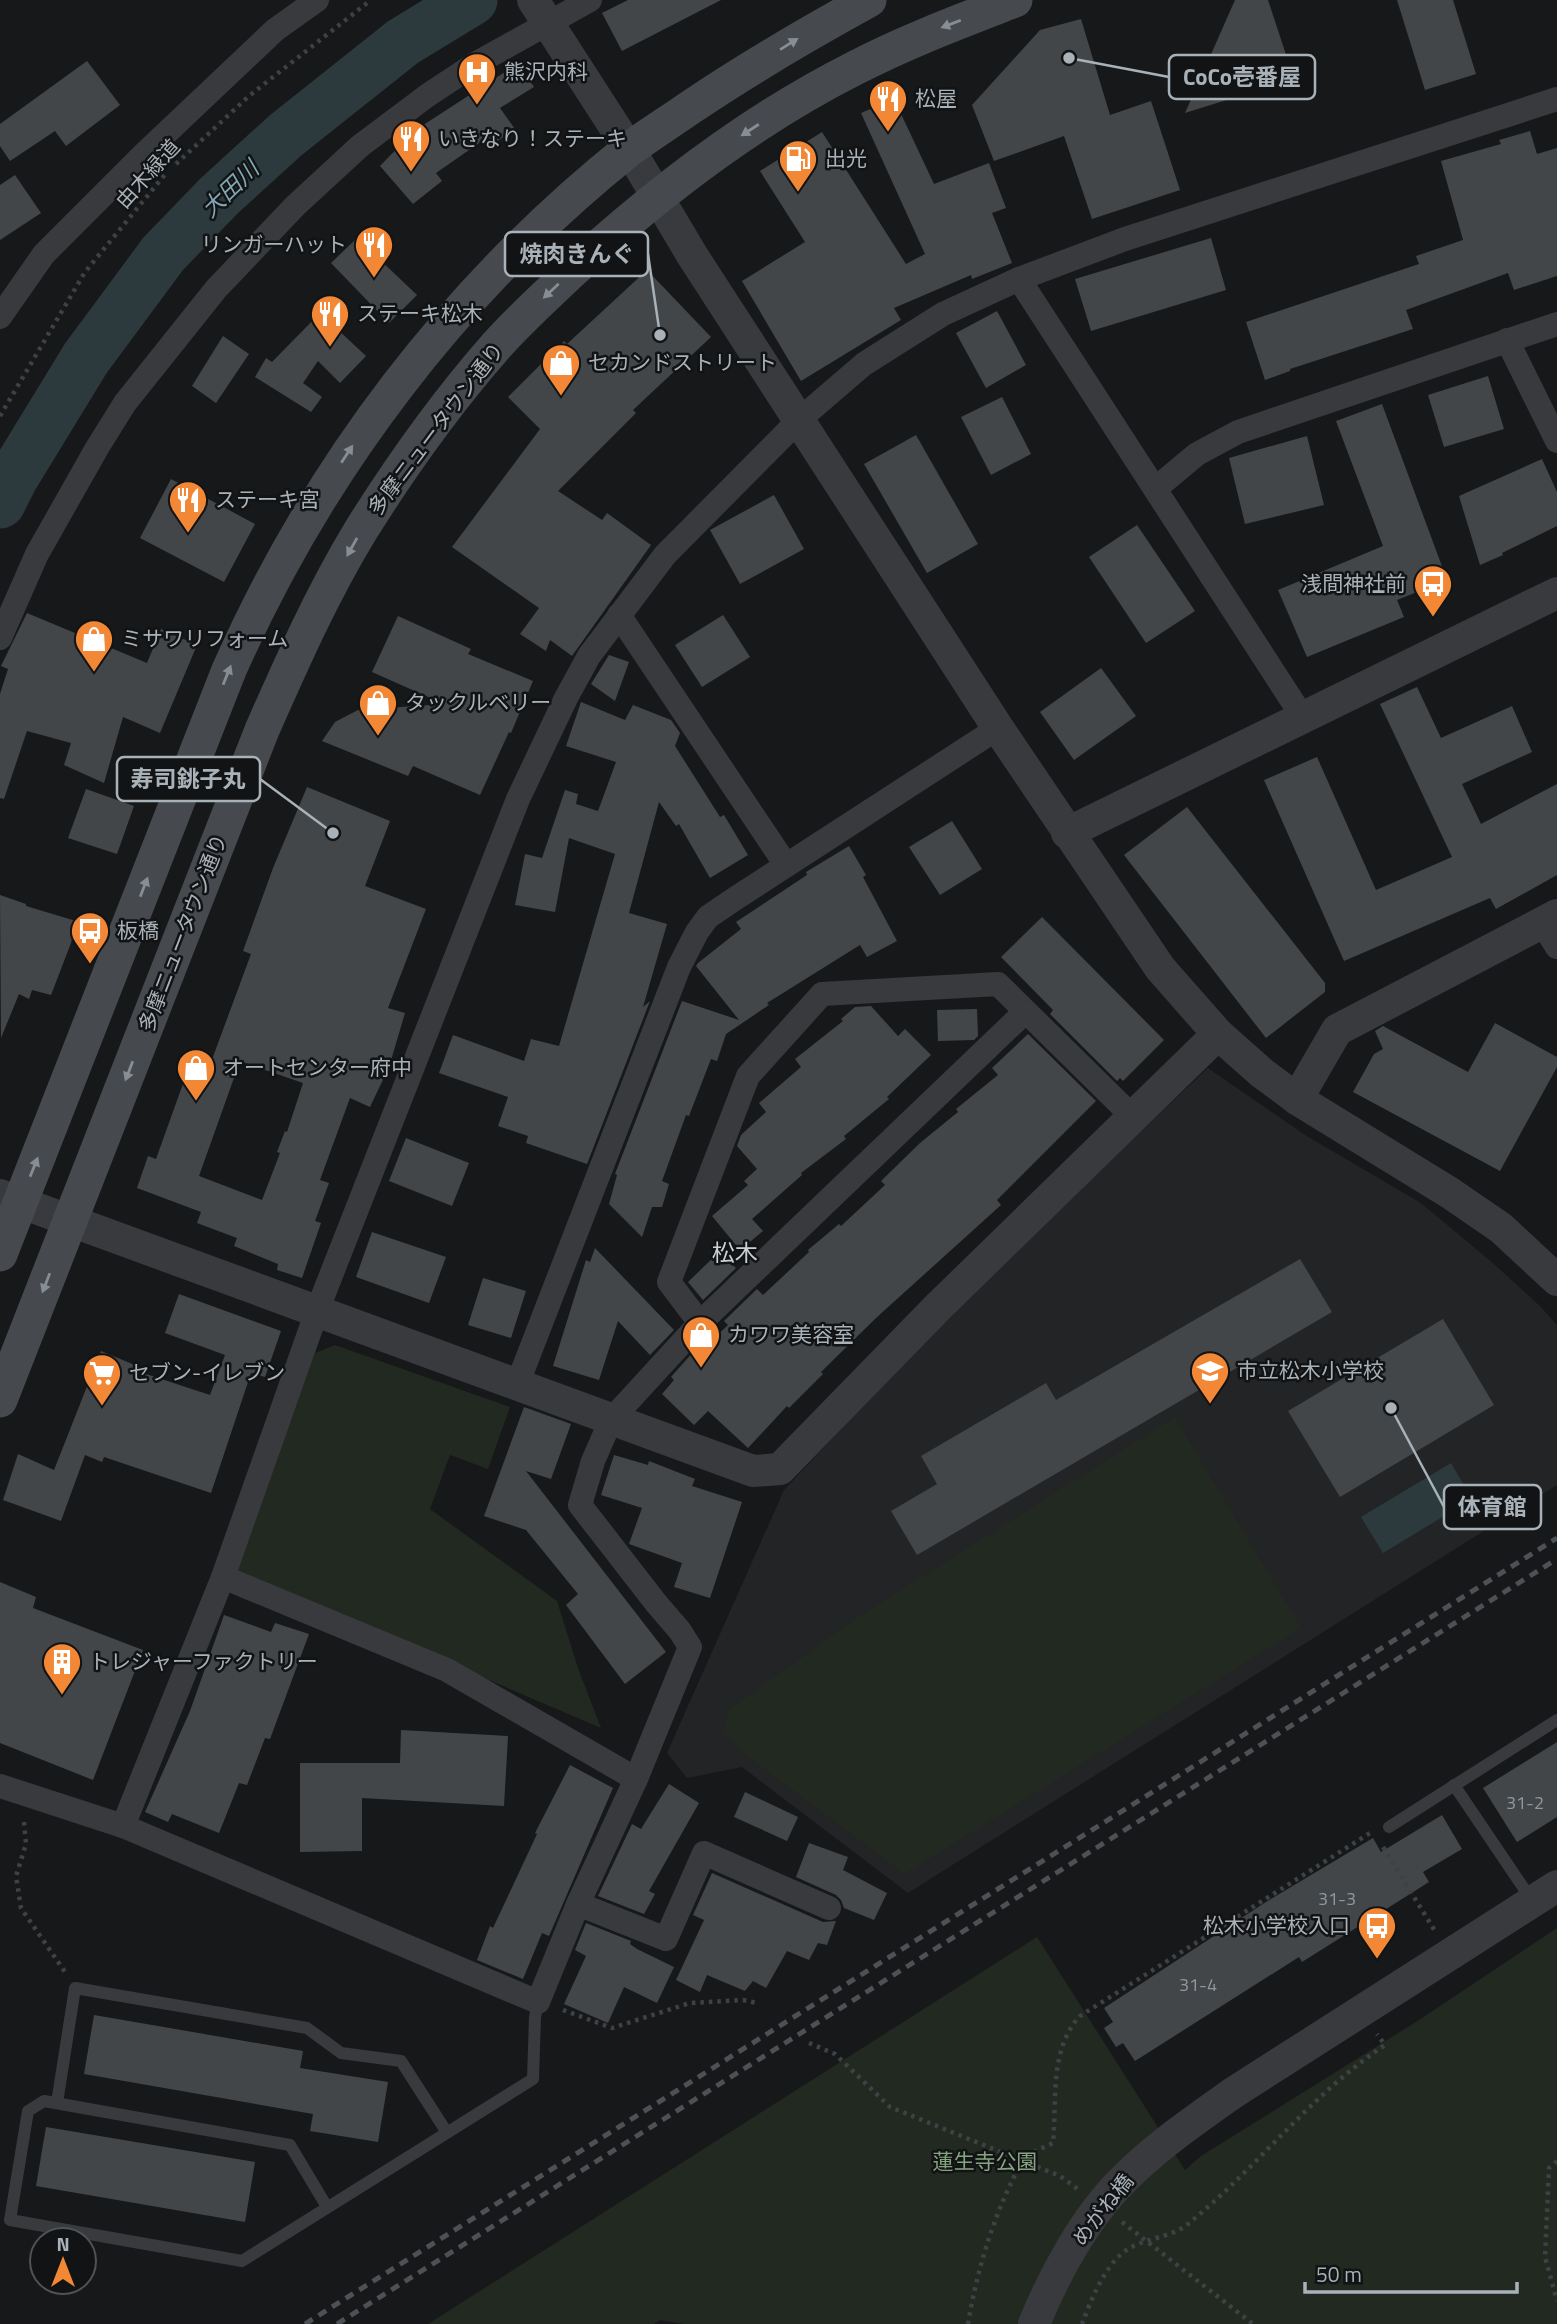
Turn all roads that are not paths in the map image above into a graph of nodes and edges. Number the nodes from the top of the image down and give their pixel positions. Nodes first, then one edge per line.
1 (317, 0) edge
2 (590, 0) edge
3 (869, 0) edge
4 (1015, 0) edge
5 (538, 8) edge
6 (1557, 99) edge
7 (629, 149) junction
8 (658, 197) junction
9 (1019, 279) junction
10 (0, 317) edge
11 (1557, 324) edge
12 (1507, 340) junction
13 (800, 419) junction
14 (1557, 441) edge
15 (1155, 489) junction
16 (1557, 593) edge
17 (619, 615) junction
18 (0, 638) edge
19 (1302, 716) junction
20 (998, 729) junction
21 (1068, 833) junction
22 (786, 865) junction
23 (1552, 929) edge
24 (1025, 1012) junction
25 (1218, 1034) junction
26 (1297, 1099) junction
27 (1132, 1116) junction
28 (10, 1199) edge
29 (70, 1221) junction
30 (0, 1254) edge
31 (1557, 1280) edge
32 (317, 1311) junction
33 (701, 1323) junction
34 (517, 1385) junction
35 (0, 1400) edge
36 (611, 1420) junction
37 (223, 1577) junction
38 (1557, 1720) edge
39 (636, 1779) junction
40 (1454, 1785) junction
41 (10, 1790) edge
42 (123, 1826) junction
43 (1384, 1827) road end
44 (1545, 1894) edge
45 (578, 1904) junction
46 (829, 1908) dead end
47 (538, 2002) junction
48 (57, 2103) junction
49 (446, 2132) junction
50 (327, 2207) junction
51 (1034, 2324) edge

1 - 10 street
2 - 5 street
7 -> 3 main road
4 -> 8 main road, 多摩ニュータウン通り
5 - 7 street
5 - 18 street
6 - 9 street
7 - 8 street
28 -> 7 main road
8 - 13 street
8 -> 29 main road, 多摩ニュータウン通り
9 - 13 street
9 - 15 street
11 - 12 street
12 - 14 street
12 - 15 street
13 - 17 street
13 - 20 street
15 - 19 street
16 - 19 street
17 - 22 street
17 - 32 street
19 - 21 street
20 - 21 street
20 - 22 street
21 - 25 street
22 - 34 street
23 - 26 street
24 - 27 street
24 - 33 street
24 - 33 street
25 - 26 street
25 - 27 street
26 - 31 street
27 - 36 street
28 - 29 street
28 - 30 main road
29 - 32 street
29 -> 35 main road, 多摩ニュータウン通り
32 - 34 street
32 - 37 street
33 - 36 street
34 - 36 street
36 - 39 street
37 - 39 street
37 - 42 street
38 - 40 lane
39 - 45 street
40 - 43 lane
40 - 44 lane
41 - 42 street
42 - 47 street
44 - 51 street, めがね橋, bridge
45 - 46 street
45 - 47 street
47 - 49 lane
48 - 49 lane
48 - 50 lane
48 - 50 lane
49 - 50 lane

